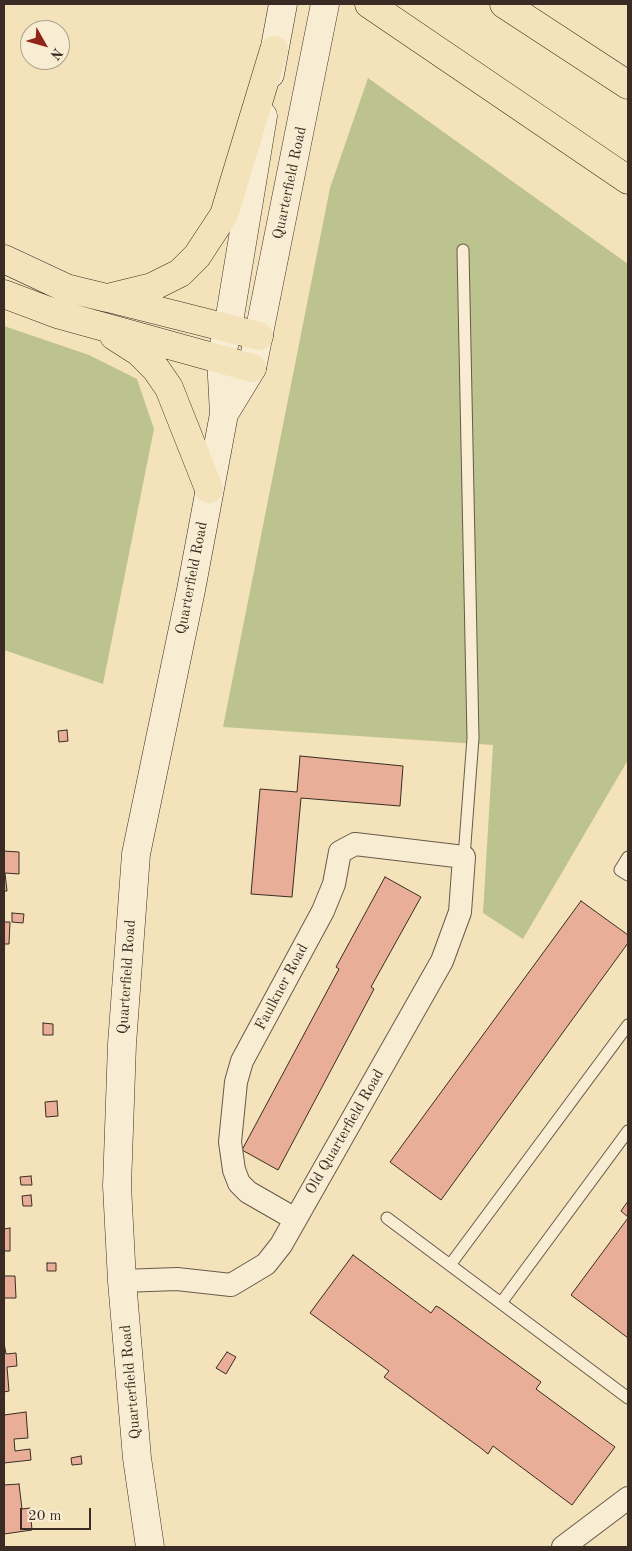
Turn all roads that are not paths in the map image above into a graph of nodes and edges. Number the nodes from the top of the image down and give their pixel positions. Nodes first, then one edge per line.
1 (282, 4) edge
2 (325, 4) edge
3 (355, 4) edge
4 (369, 4) edge
5 (504, 4) edge
6 (274, 50) junction
7 (457, 63) junction
8 (628, 85) edge
9 (628, 180) edge
10 (463, 250) dead end
11 (4, 258) edge
12 (4, 294) edge
13 (107, 298) junction
14 (96, 325) junction
15 (228, 328) junction
16 (259, 336) junction
17 (221, 358) junction
18 (252, 368) junction
19 (224, 414) junction
20 (209, 489) junction
21 (464, 857) junction
22 (628, 858) edge
23 (628, 875) edge
24 (628, 1025) edge
25 (628, 1131) edge
26 (387, 1218) dead end
27 (295, 1219) junction
28 (450, 1265) junction
29 (122, 1280) junction
30 (501, 1303) junction
31 (628, 1398) edge
32 (628, 1498) edge
33 (150, 1547) edge
34 (563, 1547) edge

1 - 6 main road, Quarterfield Road
2 - 16 main road, Quarterfield Road
3 - 7 highway
4 - 7 highway
5 - 8 highway
6 - 13 highway
6 - 15 main road, Quarterfield Road
7 - 9 highway
10 - 21 lane
11 - 13 highway
12 - 14 highway
13 - 15 highway
14 - 17 highway
14 - 20 highway
15 - 16 highway
15 - 17 main road, Quarterfield Road
16 - 18 main road, Quarterfield Road
17 - 18 highway
17 - 19 main road, Quarterfield Road
18 - 19 main road, Quarterfield Road
19 - 20 main road, Quarterfield Road
20 - 29 main road, Quarterfield Road
21 - 27 street, Old Quarterfield Road
21 - 27 street, Faulkner Road
22 - 23 lane
24 - 28 lane
25 - 30 lane
26 - 28 lane
27 - 29 street, Old Quarterfield Road
28 - 30 lane
29 - 33 main road, Quarterfield Road
30 - 31 lane
32 - 34 street

